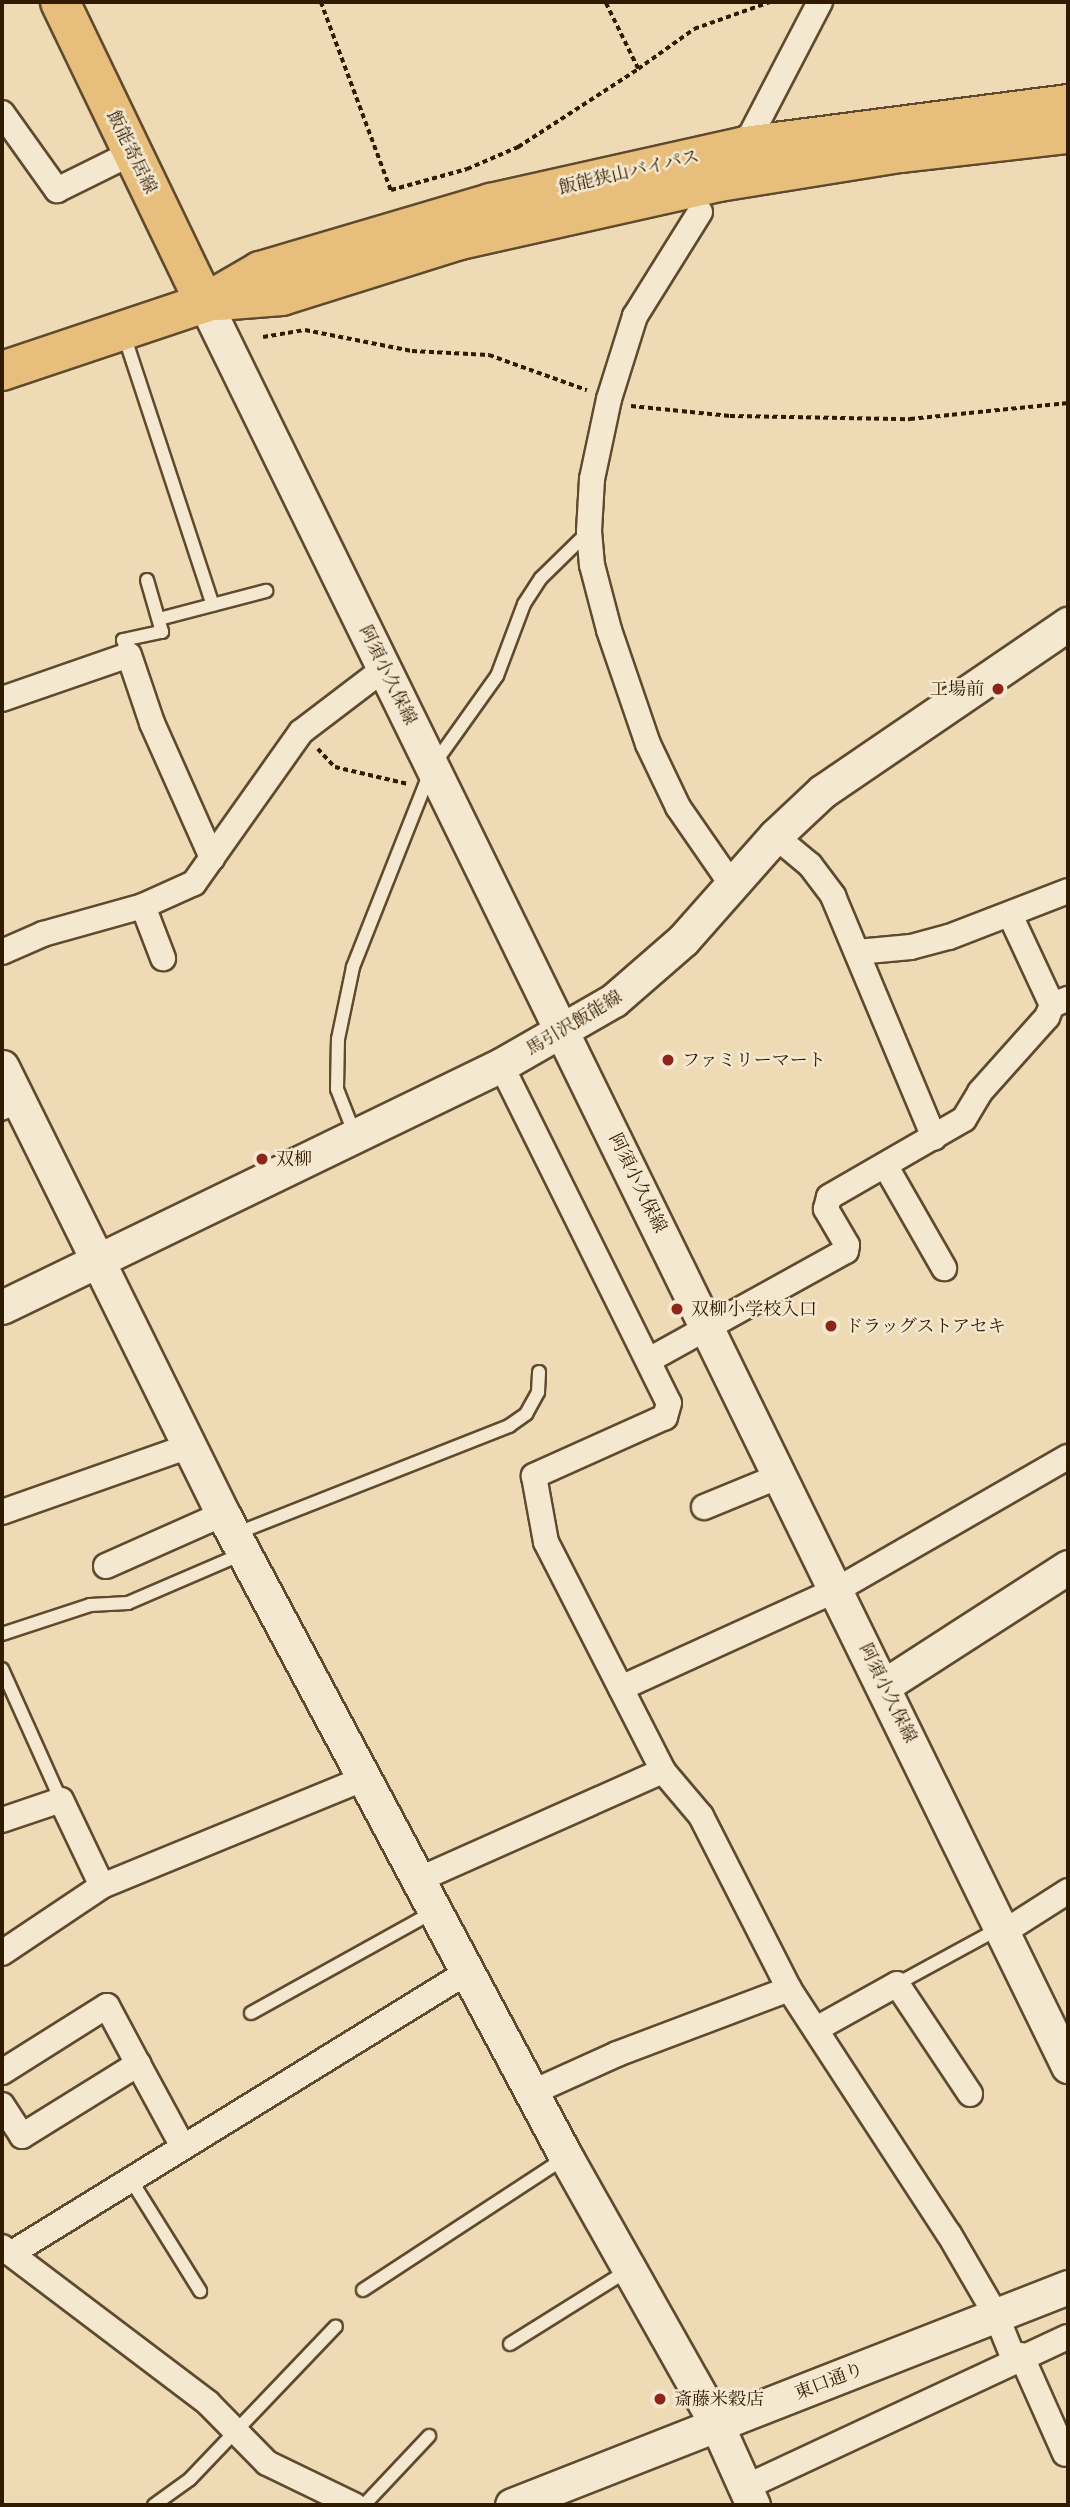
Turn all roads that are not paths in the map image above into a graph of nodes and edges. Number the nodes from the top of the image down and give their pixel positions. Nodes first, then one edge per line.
1 (60, 2) edge
2 (820, 2) edge
3 (1068, 104) edge
4 (2, 113) edge
5 (1068, 134) edge
6 (745, 145) junction
7 (132, 153) junction
8 (700, 212) dead end
9 (205, 303) junction
10 (123, 331) junction
11 (2, 371) edge
12 (589, 531) junction
13 (147, 580) dead end
14 (266, 591) dead end
15 (213, 605) junction
16 (159, 619) junction
17 (1068, 624) edge
18 (129, 655) junction
19 (385, 668) junction
20 (2, 699) edge
21 (428, 776) junction
22 (775, 836) junction
23 (212, 858) junction
24 (732, 884) junction
25 (1068, 891) edge
26 (143, 906) junction
27 (1011, 917) junction
28 (2, 952) edge
29 (857, 952) junction
30 (163, 958) dead end
31 (1060, 1002) edge
32 (564, 1033) junction
33 (501, 1065) junction
34 (2, 1067) edge
35 (12, 1110) edge
36 (355, 1135) junction
37 (934, 1138) junction
38 (885, 1165) junction
39 (97, 1262) junction
40 (944, 1268) dead end
41 (2, 1307) edge
42 (709, 1326) junction
43 (649, 1360) junction
44 (540, 1371) dead end
45 (189, 1446) junction
46 (1068, 1457) edge
47 (782, 1475) junction
48 (704, 1507) dead end
49 (2, 1512) edge
50 (234, 1534) junction
51 (106, 1566) dead end
52 (1068, 1567) edge
53 (838, 1589) junction
54 (2, 1634) edge
55 (2, 1669) edge
56 (885, 1685) junction
57 (621, 1688) junction
58 (663, 1771) junction
59 (365, 1778) junction
60 (61, 1800) junction
61 (2, 1819) edge
62 (420, 1879) junction
63 (102, 1886) junction
64 (1068, 1891) edge
65 (437, 1911) junction
66 (1003, 1929) junction
67 (2, 1953) edge
68 (468, 1971) junction
69 (897, 1984) junction
70 (789, 1989) junction
71 (251, 2013) dead end
72 (818, 2028) junction
73 (138, 2064) junction
74 (1068, 2066) edge
75 (2, 2072) edge
76 (533, 2092) junction
77 (970, 2094) dead end
78 (2, 2105) edge
79 (183, 2147) junction
80 (566, 2157) junction
81 (131, 2180) junction
82 (7, 2250) edge
83 (631, 2269) junction
84 (1068, 2287) edge
85 (363, 2290) dead end
86 (200, 2291) dead end
87 (996, 2315) junction
88 (335, 2326) dead end
89 (1068, 2337) edge
90 (510, 2344) dead end
91 (1018, 2357) junction
92 (717, 2425) junction
93 (236, 2431) junction
94 (429, 2436) dead end
95 (1065, 2454) dead end
96 (749, 2496) edge
97 (154, 2505) edge
98 (354, 2505) edge
99 (364, 2505) edge
100 (512, 2505) edge

1 - 7 main road, 飯能寄居線
2 - 6 street
3 - 6 main road, 飯能狭山バイパス
4 - 7 street
5 - 9 main road, 飯能狭山バイパス
6 - 9 main road, 飯能狭山バイパス
7 - 9 main road, 飯能寄居線
8 - 12 street
9 - 10 main road, 飯能狭山バイパス
9 - 19 street, 阿須小久保線
10 - 11 main road, 飯能狭山バイパス
10 - 15 lane
12 - 21 lane
12 - 24 street
13 - 16 lane
14 - 15 lane
15 - 16 lane
16 - 18 lane
17 - 22 street, 馬引沢飯能線
18 - 20 street
18 - 23 street
19 - 21 street, 阿須小久保線
19 - 23 street
21 - 32 street, 阿須小久保線
21 - 36 lane
22 - 24 street, 馬引沢飯能線
22 - 29 street
23 - 26 street
24 - 32 street, 馬引沢飯能線
25 - 27 street
26 - 28 street
26 - 30 street
27 - 29 street
27 - 31 street
29 - 37 street
31 - 37 street
32 - 33 street, 馬引沢飯能線
32 - 42 street, 阿須小久保線
33 - 36 street, 馬引沢飯能線
33 - 43 street
34 - 35 street
35 - 39 street
36 - 39 street, 馬引沢飯能線
37 - 38 street
38 - 40 street
38 - 42 street
39 - 41 street, 馬引沢飯能線
39 - 45 street
42 - 43 street
42 - 47 street, 阿須小久保線
43 - 57 street
44 - 50 lane
45 - 49 street
45 - 50 street
46 - 53 street
47 - 48 street
47 - 53 street, 阿須小久保線
50 - 51 street
50 - 54 lane
50 - 59 street
52 - 56 street
53 - 56 street, 阿須小久保線
53 - 57 street
55 - 60 lane
56 - 66 street, 阿須小久保線
57 - 58 street
58 - 62 street
58 - 70 street
59 - 62 street
59 - 63 street
60 - 61 street
60 - 63 street
62 - 65 street
63 - 67 street
64 - 66 street
65 - 68 street
65 - 71 lane
66 - 69 lane
66 - 74 street, 阿須小久保線
68 - 76 street
68 - 79 street
69 - 72 street
69 - 77 street
70 - 72 street
70 - 76 street
72 - 87 street
73 - 75 street
73 - 78 street
73 - 79 street
76 - 80 street
79 - 81 street
80 - 83 street
80 - 85 lane
81 - 82 street
81 - 86 lane
82 - 93 street
83 - 90 lane
83 - 92 street
84 - 87 street, 東口通り
87 - 91 street
87 - 92 street, 東口通り
88 - 93 lane
89 - 91 street
91 - 95 street
91 - 96 street
92 - 96 street
92 - 100 street, 東口通り
93 - 97 lane
93 - 98 street
94 - 99 lane

